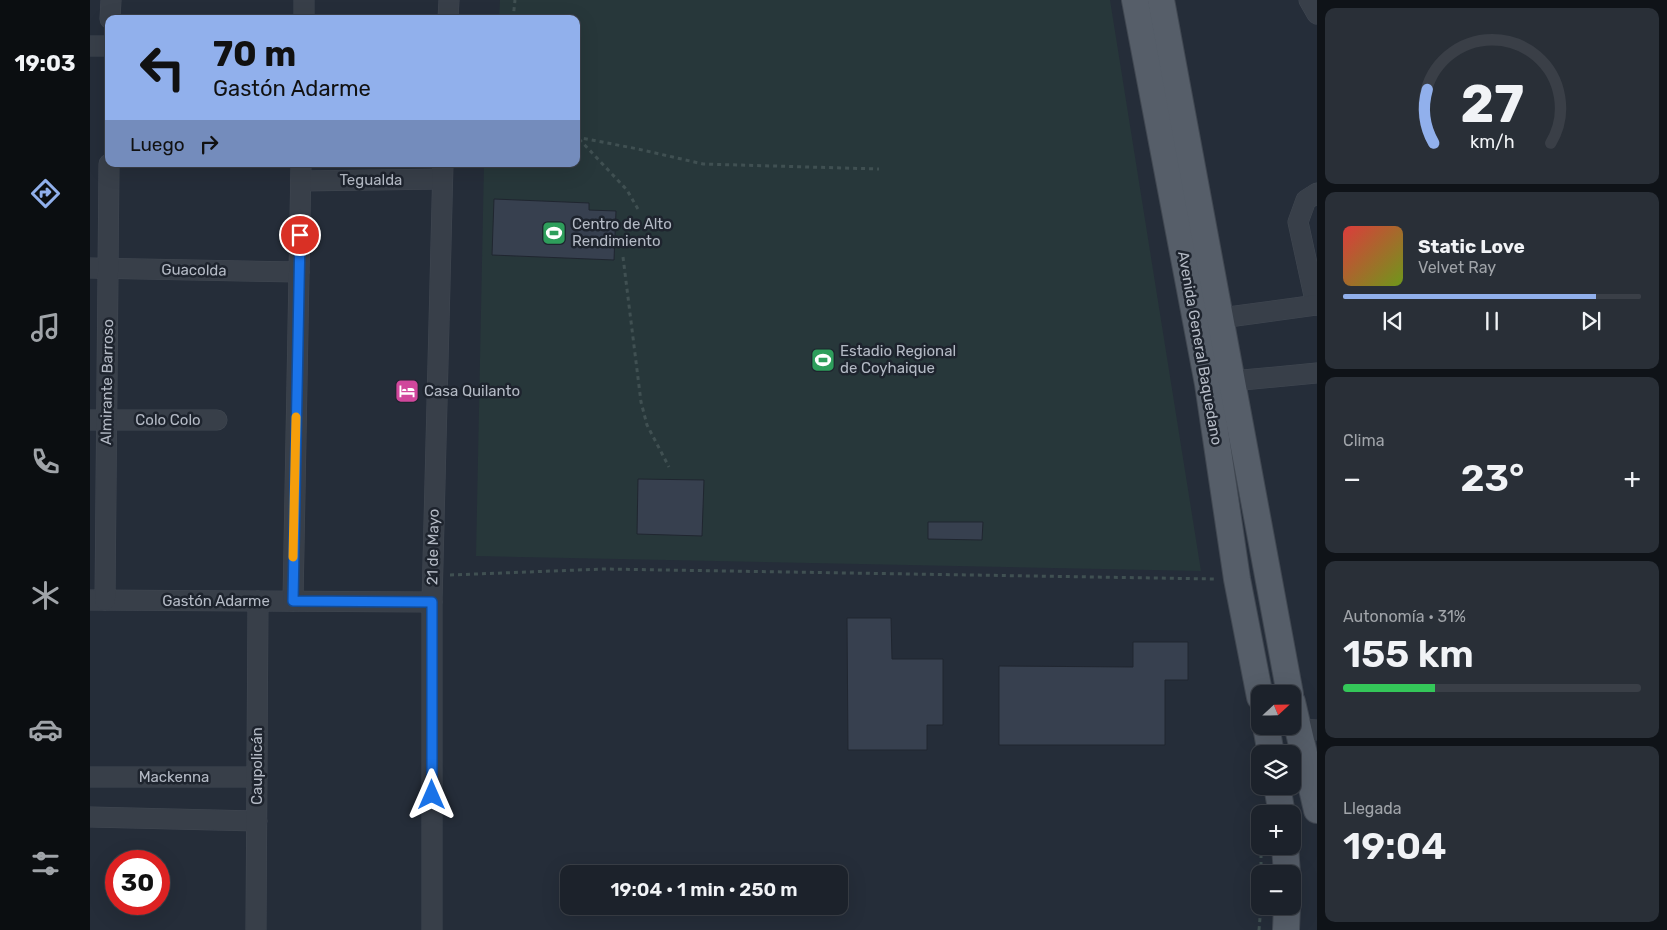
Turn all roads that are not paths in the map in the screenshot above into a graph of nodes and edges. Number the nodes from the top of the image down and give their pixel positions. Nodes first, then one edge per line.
1 (111, 0) edge
2 (304, 0) edge
3 (449, 0) edge
4 (1135, 0) edge
5 (1161, 0) edge
6 (1309, 0) edge
7 (1317, 14) edge
8 (110, 15) edge
9 (304, 15) edge
10 (448, 15) edge
11 (90, 46) edge
12 (105, 46) edge
13 (109, 167) edge
14 (301, 172) edge
15 (443, 172) edge
16 (1317, 193) edge
17 (99, 268) edge
18 (299, 272) junction
19 (1317, 305) edge
20 (1221, 318) junction
21 (1317, 373) edge
22 (1232, 382) junction
23 (98, 420) edge
24 (217, 420) dead end
25 (97, 600) edge
26 (258, 601) junction
27 (293, 601) junction
28 (432, 602) junction
29 (1258, 685) edge
30 (1288, 685) edge
31 (1301, 718) edge
32 (1308, 730) edge
33 (90, 777) edge
34 (257, 777) junction
35 (1317, 810) edge
36 (90, 817) edge
37 (257, 821) junction
38 (1287, 915) edge
39 (256, 930) edge
40 (432, 930) edge
41 (1286, 930) edge

1 - 8 street
2 - 9 street
3 - 10 street
4 - 29 main road, Avenida General Baquedano
5 - 20 main road, Avenida General Baquedano
6 - 7 street
11 - 12 street
13 - 17 street, Almirante Barroso
14 - 15 street, Tegualda
14 - 18 street
15 - 28 street, 21 de Mayo
16 - 19 street
17 - 18 street, Guacolda
17 - 23 street, Almirante Barroso
18 - 27 street
19 - 20 street
20 - 22 main road, Avenida General Baquedano
21 - 22 street
22 - 30 main road, Avenida General Baquedano
23 - 24 street, Colo Colo
23 - 25 street, Almirante Barroso
25 - 26 street, Gastón Adarme
26 - 27 street, Gastón Adarme
26 - 34 street, Caupolicán
27 - 28 street, Gastón Adarme
28 - 40 street, 21 de Mayo
31 - 32 main road
32 - 35 main road
33 - 34 street, Mackenna
34 - 37 street, Caupolicán
36 - 37 street
37 - 39 street, Caupolicán
38 - 41 main road

